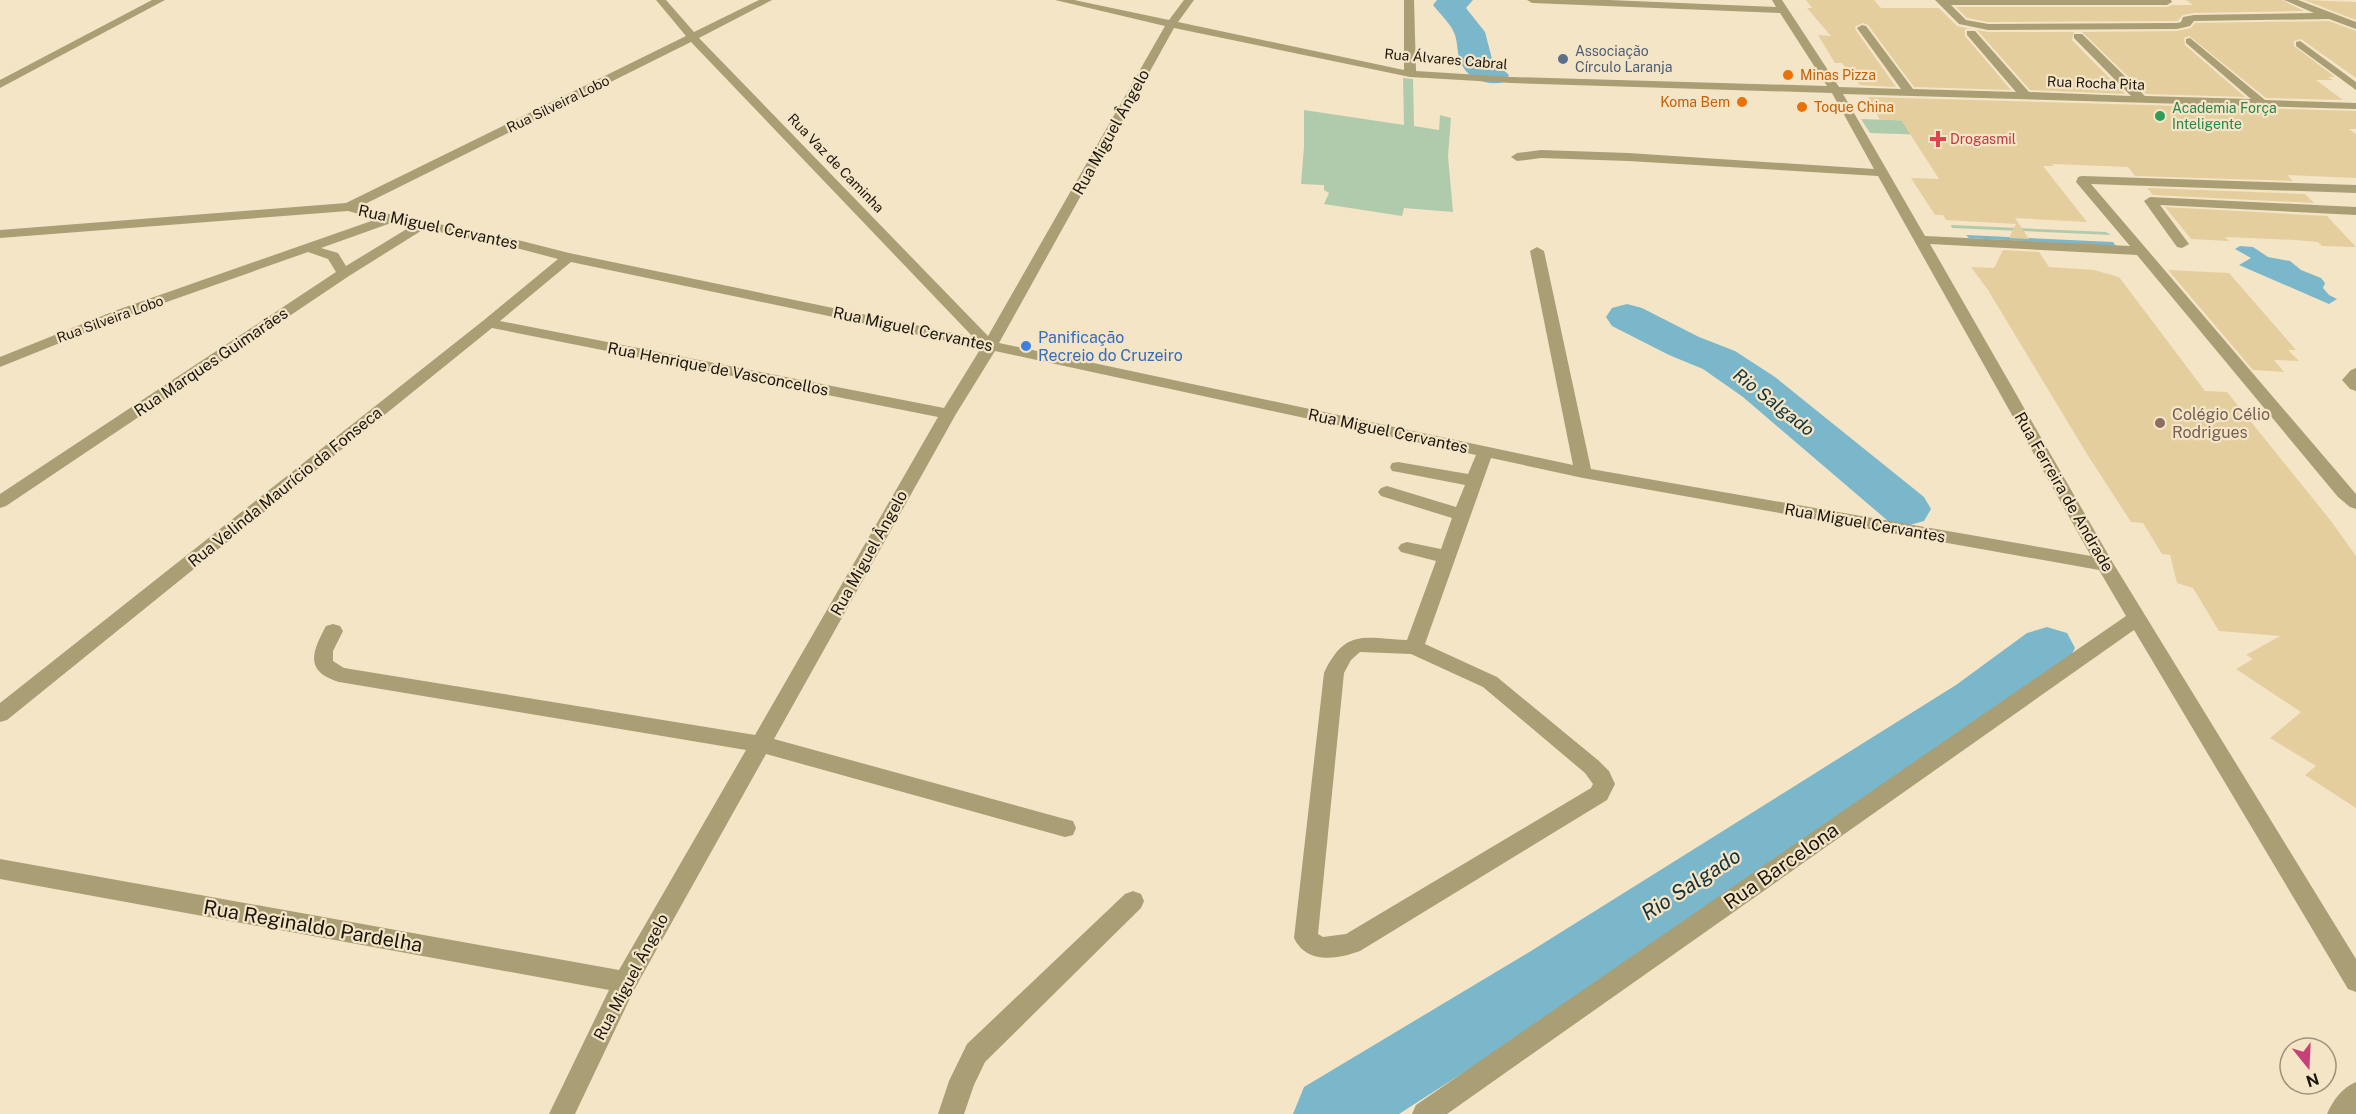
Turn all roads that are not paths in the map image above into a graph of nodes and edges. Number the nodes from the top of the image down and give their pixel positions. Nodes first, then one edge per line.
1 (160, 0) edge
2 (661, 0) edge
3 (767, 0) edge
4 (1060, 0) edge
5 (1189, 0) edge
6 (1409, 0) edge
7 (1533, 0) edge
8 (1777, 0) edge
9 (2289, 0) edge
10 (1941, 1) edge
11 (2167, 2) dead end
12 (1784, 10) junction
13 (2329, 15) junction
14 (1170, 26) junction
15 (2356, 26) edge
16 (1862, 28) dead end
17 (1971, 33) dead end
18 (2078, 36) dead end
19 (693, 37) junction
20 (2190, 41) dead end
21 (2300, 44) dead end
22 (1410, 74) junction
23 (0, 85) edge
24 (2356, 87) edge
25 (1836, 91) junction
26 (1910, 93) junction
27 (2026, 96) junction
28 (2142, 100) junction
29 (2262, 103) junction
30 (2356, 106) edge
31 (1517, 157) dead end
32 (1883, 173) junction
33 (2356, 189) edge
34 (349, 207) junction
35 (2356, 211) edge
36 (390, 219) junction
37 (424, 224) junction
38 (0, 234) edge
39 (1922, 240) junction
40 (2182, 244) dead end
41 (308, 248) junction
42 (1537, 250) dead end
43 (2142, 251) junction
44 (568, 257) junction
45 (344, 273) junction
46 (489, 323) junction
47 (990, 346) junction
48 (0, 362) edge
49 (2356, 373) edge
50 (2356, 386) edge
51 (948, 414) junction
52 (1485, 452) junction
53 (1398, 467) dead end
54 (1582, 472) junction
55 (1474, 481) junction
56 (1387, 492) dead end
57 (0, 502) edge
58 (2356, 503) edge
59 (1462, 515) junction
60 (1407, 548) dead end
61 (1448, 557) junction
62 (2105, 565) junction
63 (2137, 618) junction
64 (333, 631) dead end
65 (1414, 647) junction
66 (0, 714) edge
67 (761, 744) junction
68 (1065, 828) dead end
69 (0, 869) edge
70 (1133, 901) dead end
71 (2356, 981) edge
72 (625, 982) junction
73 (2356, 1095) edge
74 (562, 1114) edge
75 (951, 1114) edge
76 (1425, 1114) edge
77 (2340, 1114) edge

1 - 23 street
2 - 19 street, Rua Vaz de Caminha
3 - 19 street, Rua Silveira Lobo
4 - 14 street, Rua Álvares Cabral
5 - 14 street, Rua Miguel Ângelo
6 - 22 street
7 - 12 street
8 - 12 street, Rua Ferreira de Andrade
9 - 13 street
10 - 11 street
10 - 13 street
12 - 25 street, Rua Ferreira de Andrade
13 - 15 street
14 - 22 street, Rua Álvares Cabral
14 - 47 street, Rua Miguel Ângelo
16 - 26 street
17 - 27 street
18 - 28 street
19 - 34 street, Rua Silveira Lobo
19 - 47 street, Rua Vaz de Caminha
20 - 29 street
21 - 24 street
22 - 25 street, Rua Álvares Cabral
25 - 26 street, Rua Rocha Pita
25 - 32 street, Rua Ferreira de Andrade
26 - 27 street, Rua Rocha Pita
27 - 28 street, Rua Rocha Pita
28 - 29 street, Rua Rocha Pita
29 - 30 street, Rua Rocha Pita
31 - 32 street
32 - 39 street, Rua Ferreira de Andrade
33 - 43 street
34 - 36 street, Rua Miguel Cervantes
34 - 38 street, Rua Miguel Cervantes
35 - 40 street
36 - 37 street, Rua Miguel Cervantes
36 - 41 street, Rua Silveira Lobo
37 - 44 street, Rua Miguel Cervantes
37 - 45 street, Rua Marques Guimarães
39 - 43 street
39 - 62 street, Rua Ferreira de Andrade
41 - 45 street
41 - 48 street, Rua Silveira Lobo
42 - 54 street
43 - 58 street
44 - 46 street, Rua Velinda Maurício da Fonseca
44 - 47 street, Rua Miguel Cervantes
45 - 57 street, Rua Marques Guimarães
46 - 51 street, Rua Henrique de Vasconcellos
46 - 66 street, Rua Velinda Maurício da Fonseca
47 - 51 street, Rua Miguel Ângelo
47 - 52 street, Rua Miguel Cervantes
49 - 50 street
51 - 67 street, Rua Miguel Ângelo
52 - 54 street, Rua Miguel Cervantes
52 - 55 street
53 - 55 street
54 - 62 street, Rua Miguel Cervantes
55 - 59 street
56 - 59 street
59 - 61 street
60 - 61 street
61 - 65 street
62 - 63 street, Rua Ferreira de Andrade
63 - 71 street, Rua Ferreira de Andrade
63 - 76 street, Rua Barcelona
64 - 67 street
65 - 65 street
67 - 68 street
67 - 72 street, Rua Miguel Ângelo
69 - 72 street, Rua Reginaldo Pardelha
70 - 75 street
72 - 74 street, Rua Miguel Ângelo
73 - 77 street

